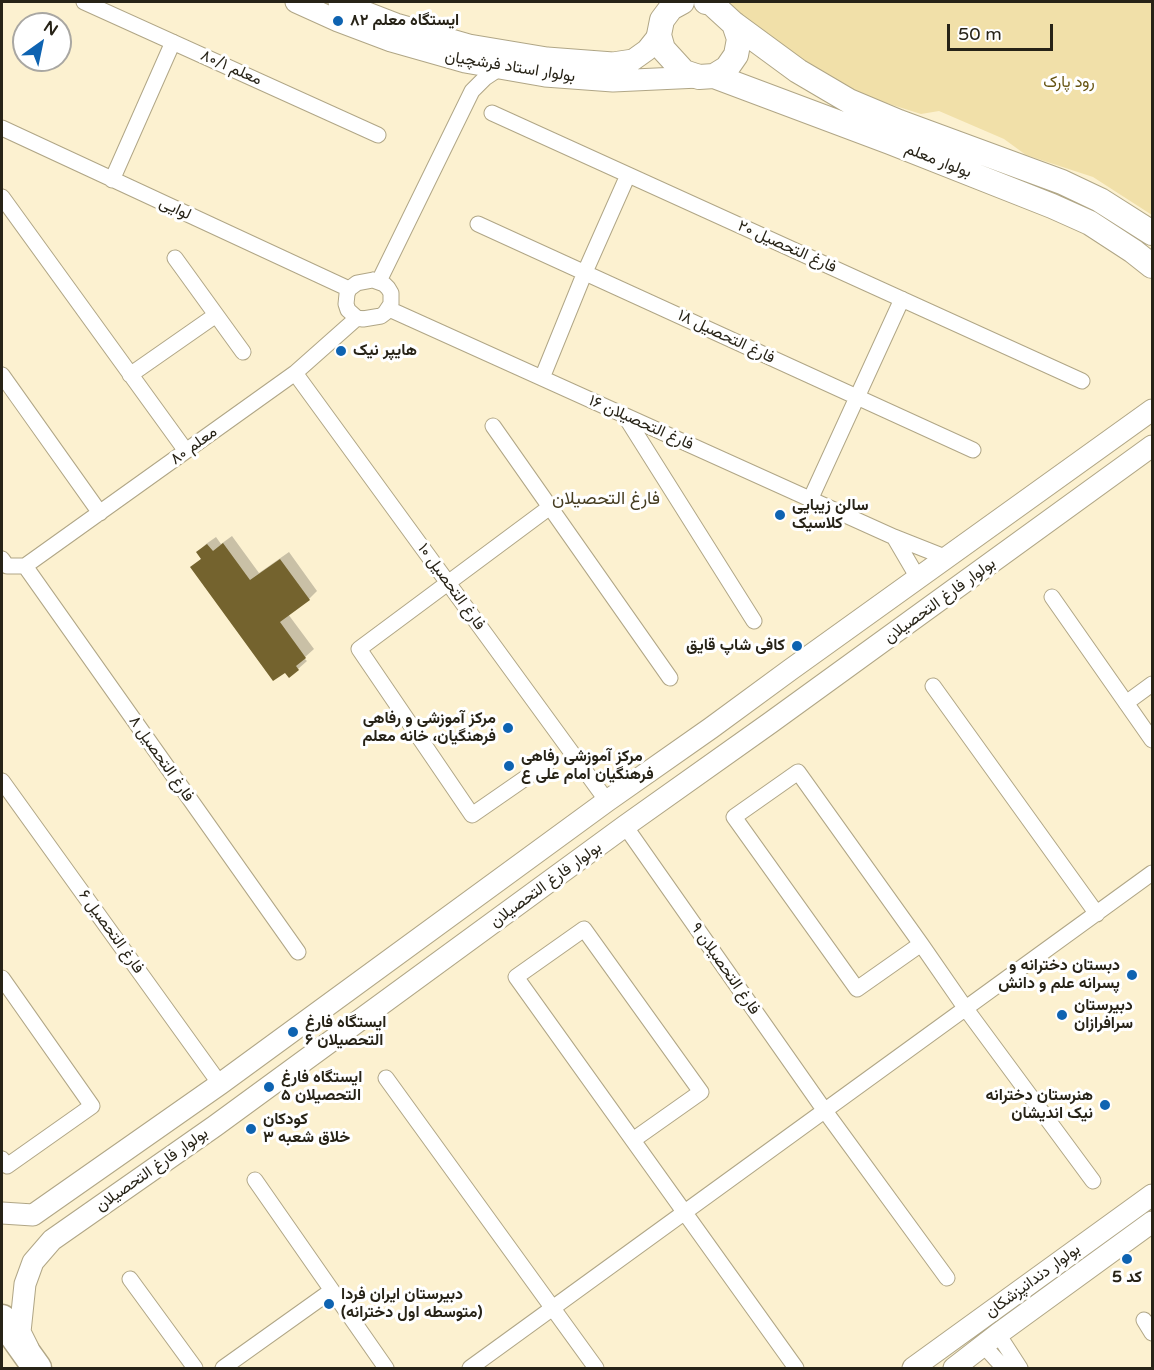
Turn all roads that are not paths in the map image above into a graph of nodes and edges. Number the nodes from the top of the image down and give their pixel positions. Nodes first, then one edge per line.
1 (84, 2) edge
2 (296, 2) edge
3 (339, 2) edge
4 (682, 2) edge
5 (708, 2) edge
6 (659, 19) edge
7 (734, 24) junction
8 (173, 42) junction
9 (465, 62) junction
10 (501, 68) junction
11 (706, 76) junction
12 (472, 91) junction
13 (492, 113) dead end
14 (2, 128) edge
15 (378, 135) dead end
16 (628, 175) junction
17 (112, 180) junction
18 (2, 197) edge
19 (478, 224) dead end
20 (1152, 233) edge
21 (175, 258) dead end
22 (1152, 266) edge
23 (585, 272) junction
24 (379, 281) junction
25 (349, 289) junction
26 (902, 299) junction
27 (389, 309) junction
28 (216, 315) junction
29 (357, 318) junction
30 (243, 352) dead end
31 (295, 373) junction
32 (2, 375) edge
33 (130, 375) junction
34 (542, 378) junction
35 (1082, 381) dead end
36 (858, 397) junction
37 (1152, 410) edge
38 (625, 416) junction
39 (493, 426) dead end
40 (1152, 446) edge
41 (973, 450) dead end
42 (186, 452) junction
43 (810, 500) junction
44 (550, 507) junction
45 (100, 513) junction
46 (894, 537) junction
47 (947, 558) junction
48 (3, 565) edge
49 (25, 567) junction
50 (918, 579) junction
51 (447, 583) junction
52 (1052, 597) dead end
53 (754, 621) dead end
54 (670, 678) dead end
55 (1152, 684) edge
56 (933, 686) dead end
57 (1126, 703) junction
58 (1152, 740) edge
59 (550, 761) dead end
60 (2, 781) edge
61 (607, 801) junction
62 (625, 826) junction
63 (1152, 873) edge
64 (1097, 914) junction
65 (921, 944) junction
66 (298, 952) dead end
67 (2, 978) edge
68 (966, 1009) junction
69 (386, 1078) dead end
70 (220, 1084) junction
71 (825, 1111) junction
72 (633, 1140) junction
73 (4, 1162) edge
74 (255, 1180) dead end
75 (1093, 1181) dead end
76 (1152, 1195) edge
77 (2, 1213) edge
78 (685, 1213) junction
79 (33, 1215) junction
80 (1152, 1222) edge
81 (52, 1240) junction
82 (947, 1278) dead end
83 (130, 1279) dead end
84 (331, 1291) junction
85 (553, 1309) junction
86 (2, 1319) edge
87 (973, 1324) junction
88 (991, 1340) junction
89 (43, 1366) edge
90 (195, 1368) edge
91 (223, 1368) edge
92 (386, 1368) edge
93 (470, 1368) edge
94 (596, 1368) edge
95 (796, 1368) edge
96 (914, 1368) edge
97 (954, 1368) edge
98 (1004, 1368) edge
99 (1020, 1368) edge

1 - 8 street, معلم ۸۰/۱
2 - 9 main road, بولوار استاد فرشچیان
3 - 6 main road, بولوار استاد فرشچیان
4 - 6 main road
5 - 7 main road, بولوار معلم
6 - 11 main road, بولوار معلم
7 - 11 main road
7 - 20 main road, بولوار معلم
8 - 15 street, معلم ۸۰/۱
8 - 17 street
9 - 10 main road, بولوار استاد فرشچیان
9 - 12 street
10 - 11 main road, بولوار استاد فرشچیان
10 - 12 street
11 - 22 main road, بولوار معلم
12 - 24 street
13 - 16 street, فارغ التحصیل ۲۰
14 - 17 street, لوایی
16 - 23 street
16 - 26 street, فارغ التحصیل ۲۰
17 - 25 street, لوایی
18 - 33 street
19 - 23 street, فارغ التحصیل ۱۸
21 - 28 street
23 - 34 street
23 - 36 street, فارغ التحصیل ۱۸
24 - 25 street
24 - 27 street
25 - 29 street
26 - 35 street, فارغ التحصیل ۲۰
26 - 36 street
27 - 29 street
27 - 34 street, فارغ التحصیلان ۱۶
28 - 30 street
28 - 33 street
29 - 31 street, معلم ۸۰
31 - 42 street, معلم ۸۰
31 - 51 street, فارغ التحصیل ۱۰
32 - 45 street
33 - 42 street
34 - 38 street, فارغ التحصیلان ۱۶
36 - 41 street, فارغ التحصیل ۱۸
36 - 43 street
37 - 47 main road, بولوار فارغ التحصیلان
38 - 43 street, فارغ التحصیلان ۱۶
38 - 53 street
39 - 44 street
40 - 62 main road, بولوار فارغ التحصیلان
42 - 45 street, معلم ۸۰
43 - 46 street, فارغ التحصیلان ۱۶
44 - 51 street
44 - 54 street
45 - 49 street, معلم ۸۰
46 - 47 street, فارغ التحصیلان ۱۶
46 - 50 street
47 - 50 main road, بولوار فارغ التحصیلان
48 - 49 street
49 - 66 street, فارغ التحصیل ۸
50 - 61 main road, بولوار فارغ التحصیلان
51 - 59 street
51 - 61 street, فارغ التحصیل ۱۰
52 - 57 street
55 - 57 street
56 - 64 street
57 - 58 street
60 - 70 street, فارغ التحصیل ۶
61 - 62 main road
61 - 70 main road, بولوار فارغ التحصیلان
62 - 71 street, فارغ التحصیلان ۹
62 - 81 main road, بولوار فارغ التحصیلان
63 - 64 street
64 - 68 street
65 - 65 street
65 - 68 street
67 - 73 street
68 - 71 street
68 - 75 street
69 - 85 street
70 - 79 main road, بولوار فارغ التحصیلان
71 - 78 street
71 - 82 street, فارغ التحصیلان ۹
72 - 72 street
72 - 78 street
74 - 84 street
76 - 87 main road, بولوار دندانپزشکان
77 - 79 main road
78 - 85 street
78 - 95 street
79 - 81 main road
80 - 88 main road, بولوار دندانپزشکان
81 - 89 main road, بولوار فارغ التحصیلان
83 - 90 street
84 - 91 street
84 - 92 street
85 - 93 street
85 - 94 street
86 - 89 highway
87 - 88 main road
87 - 96 main road, بولوار دندانپزشکان
88 - 97 main road, بولوار دندانپزشکان
88 - 98 street
88 - 99 street

